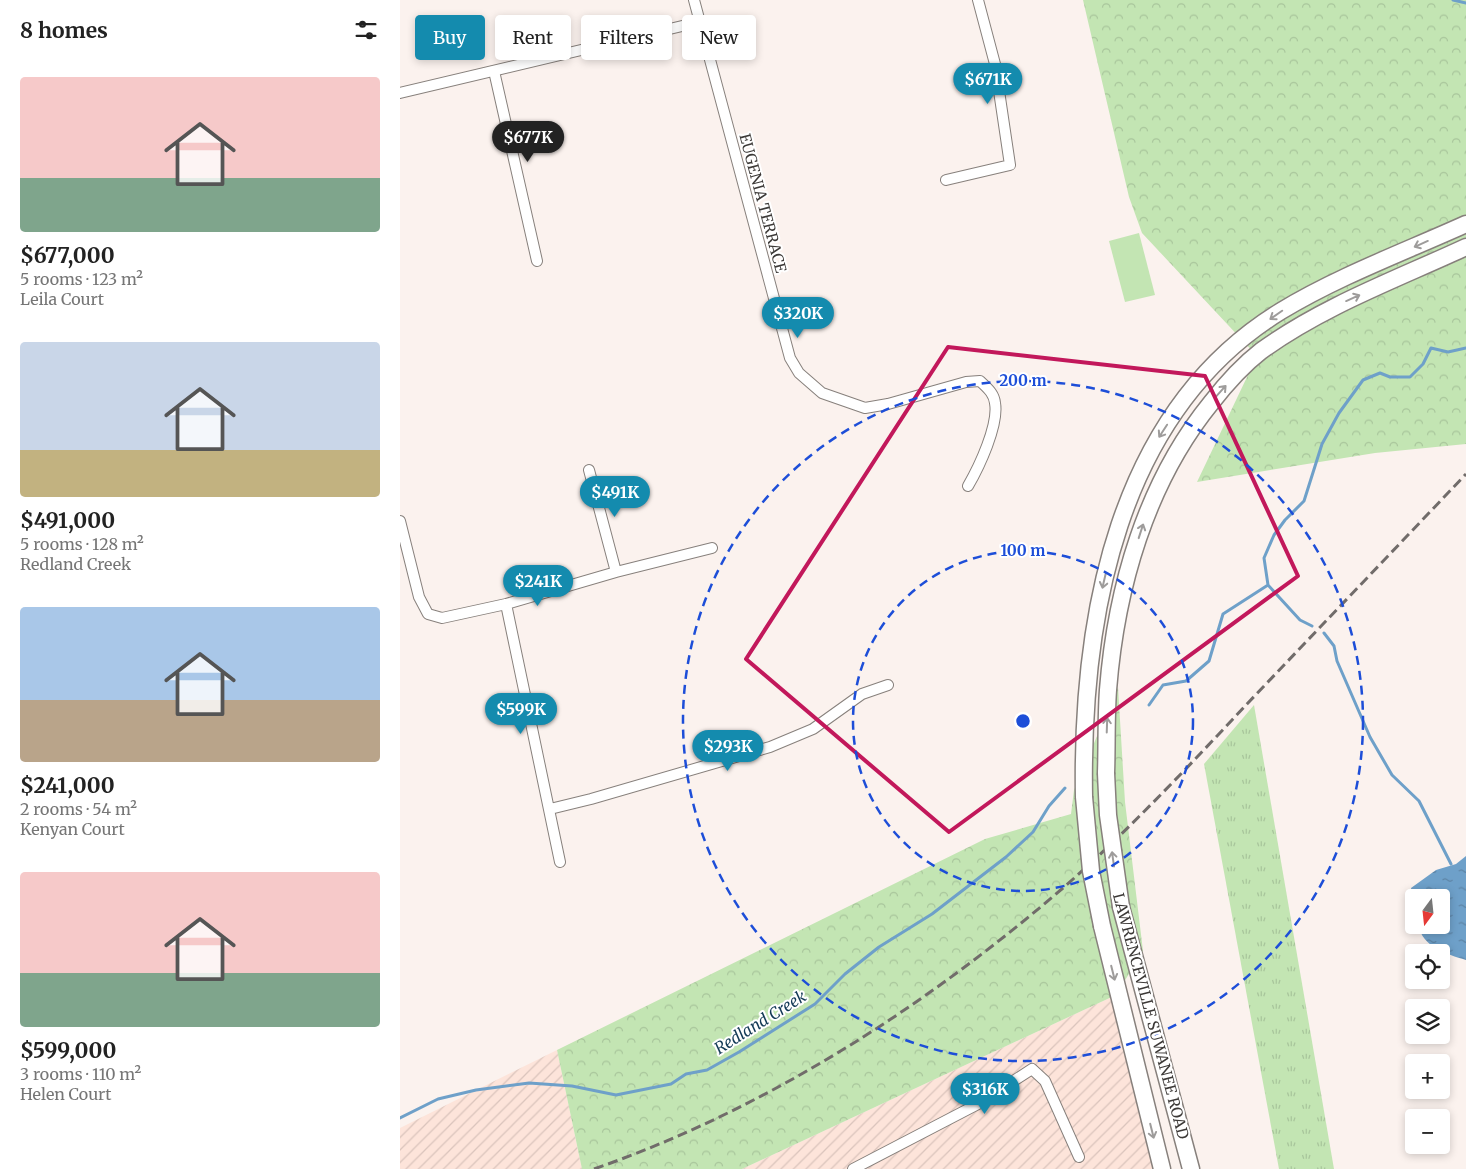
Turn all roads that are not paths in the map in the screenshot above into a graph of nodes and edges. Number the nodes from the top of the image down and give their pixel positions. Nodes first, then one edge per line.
1 (694, 0) edge
2 (978, 0) edge
3 (697, 15) edge
4 (682, 26) edge
5 (709, 60) edge
6 (494, 71) junction
7 (400, 93) edge
8 (946, 180) dead end
9 (1466, 224) edge
10 (1466, 248) edge
11 (537, 261) dead end
12 (589, 470) dead end
13 (968, 486) dead end
14 (400, 521) edge
15 (712, 548) dead end
16 (616, 572) junction
17 (506, 604) junction
18 (888, 685) dead end
19 (550, 809) junction
20 (560, 862) dead end
21 (1080, 1157) dead end
22 (853, 1169) edge
23 (1162, 1169) edge
24 (1192, 1169) edge

1 - 3 street, EUGENIA TERRACE
2 - 8 street
4 - 6 street
5 - 13 street, EUGENIA TERRACE
6 - 7 street
6 - 11 street
9 -> 23 main road, LAWRENCEVILLE SUWANEE ROAD, bridge
24 -> 10 main road, LAWRENCEVILLE SUWANEE ROAD, bridge
12 - 16 street
14 - 17 street
15 - 16 street
16 - 17 street
17 - 19 street
18 - 19 street
19 - 20 street
21 - 22 street

